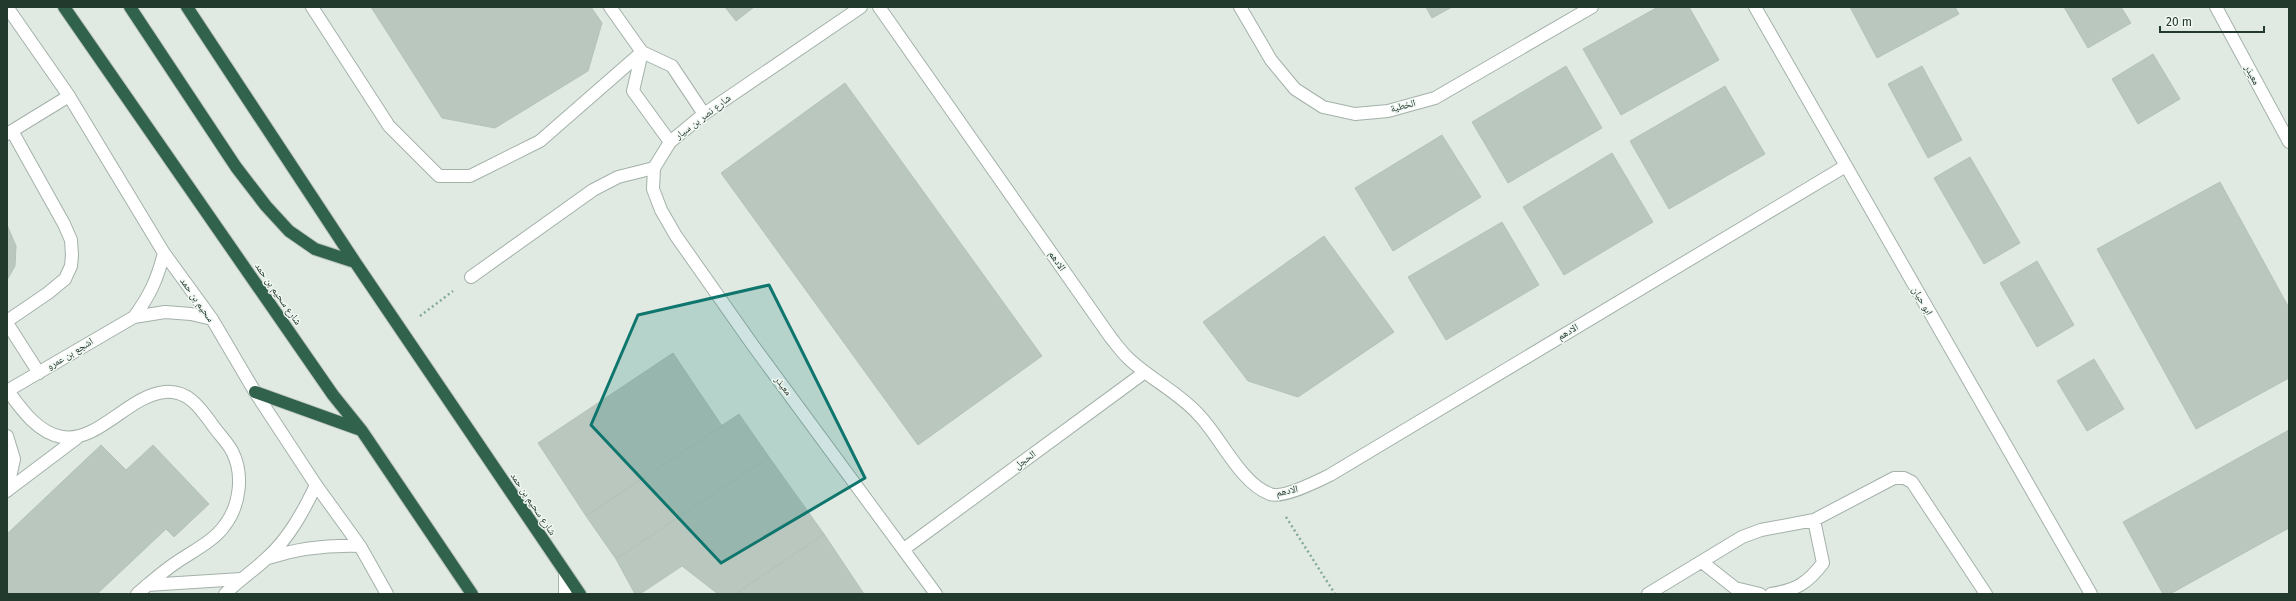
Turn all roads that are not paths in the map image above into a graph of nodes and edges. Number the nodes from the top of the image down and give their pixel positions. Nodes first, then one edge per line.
1 (64, 7) edge
2 (130, 7) edge
3 (187, 7) edge
4 (312, 7) edge
5 (610, 7) edge
6 (861, 7) edge
7 (879, 7) edge
8 (1240, 7) edge
9 (1592, 7) edge
10 (1755, 7) edge
11 (2216, 7) edge
12 (7, 8) edge
13 (642, 52) junction
14 (70, 96) junction
15 (704, 114) junction
16 (10, 133) edge
17 (670, 142) junction
18 (2289, 142) edge
19 (1844, 167) junction
20 (654, 168) junction
21 (164, 254) junction
22 (355, 262) junction
23 (471, 277) road end
24 (134, 316) junction
25 (212, 319) junction
26 (7, 322) edge
27 (39, 372) junction
28 (1146, 372) junction
29 (7, 391) edge
30 (255, 392) junction
31 (362, 431) junction
32 (7, 436) edge
33 (77, 438) junction
34 (316, 485) junction
35 (7, 491) edge
36 (1814, 520) junction
37 (360, 546) junction
38 (904, 549) junction
39 (267, 558) junction
40 (1702, 562) junction
41 (565, 574) junction
42 (241, 578) junction
43 (147, 585) junction
44 (137, 594) edge
45 (224, 594) edge
46 (387, 594) edge
47 (472, 594) edge
48 (565, 594) edge
49 (580, 594) edge
50 (936, 594) edge
51 (1648, 594) edge
52 (1760, 594) edge
53 (1771, 594) edge
54 (1986, 594) edge
55 (2091, 594) edge

1 - 31 highway, شارع سحيم بن حمد
2 - 22 highway
3 - 22 highway, شارع سحيم بن حمد
4 - 13 street
5 - 13 street
6 - 15 street, شارع نصر بن سيار
7 - 28 street, الادهم
8 - 9 street, الخطية
10 - 19 street, ابو حيان
11 - 18 street, معيذر
12 - 14 street, سحيم بن حمد
13 - 15 street
13 - 17 street
14 - 16 street
14 - 21 street, سحيم بن حمد
15 - 17 street, شارع نصر بن سيار
16 - 26 street
17 - 20 street, شارع نصر بن سيار
19 - 28 street, الادهم
19 - 55 street, ابو حيان
20 - 23 street
20 - 38 street, معيذر
21 - 24 street, اشجع بن عمرو
21 - 25 street, سحيم بن حمد
22 - 41 highway, شارع سحيم بن حمد
24 - 25 street, اشجع بن عمرو
24 - 27 street, اشجع بن عمرو
25 - 30 street, سحيم بن حمد
26 - 27 street
27 - 29 street, اشجع بن عمرو
28 - 38 street, الحجل
29 - 33 street
30 - 31 highway
30 - 34 street, سحيم بن حمد
31 - 47 highway, شارع سحيم بن حمد
32 - 35 street
33 - 35 street
33 - 43 street
34 - 37 street, سحيم بن حمد
34 - 39 street
36 - 40 street
36 - 53 street
36 - 54 street
37 - 39 street
37 - 46 street, سحيم بن حمد
38 - 50 street, معيذر
39 - 42 street
40 - 51 street
40 - 52 street
41 - 48 street
41 - 49 highway, شارع سحيم بن حمد
42 - 43 street
42 - 45 street
43 - 44 street

